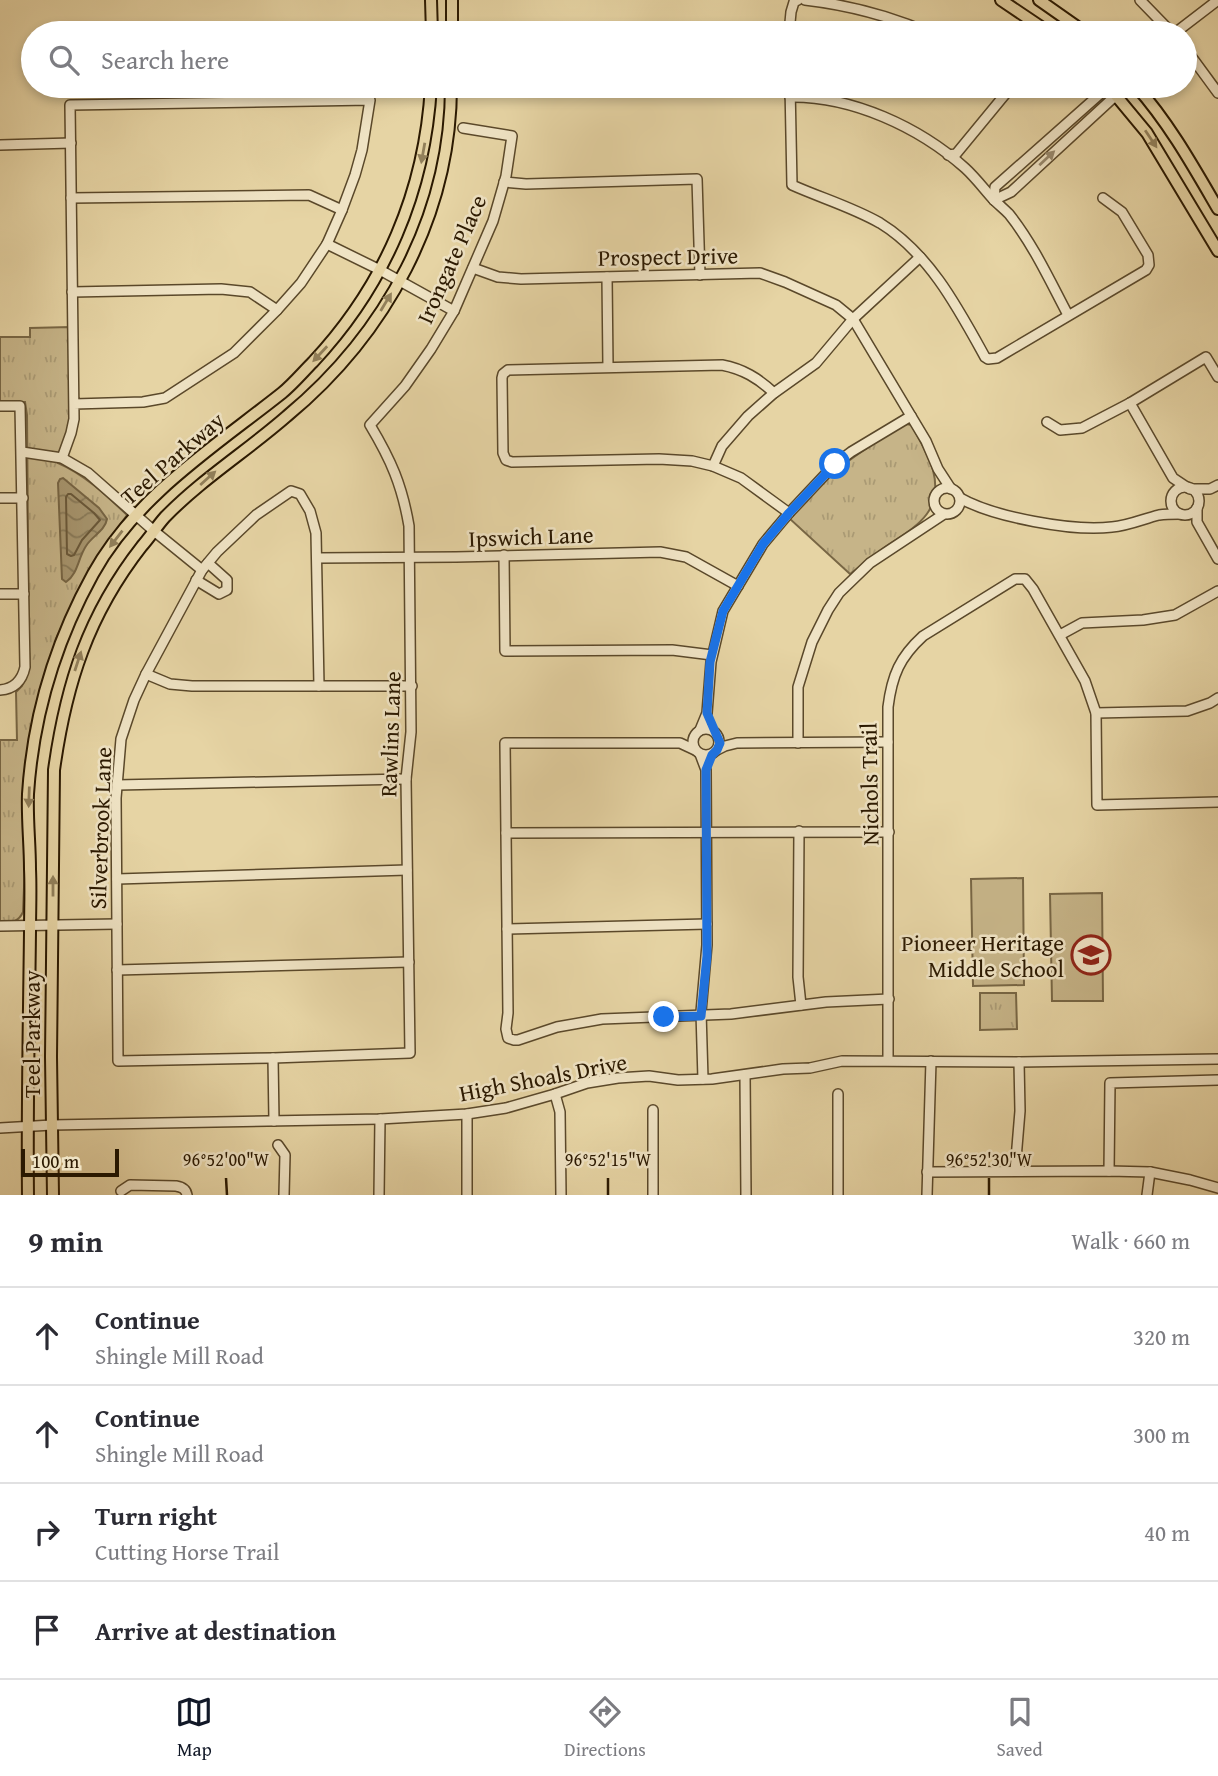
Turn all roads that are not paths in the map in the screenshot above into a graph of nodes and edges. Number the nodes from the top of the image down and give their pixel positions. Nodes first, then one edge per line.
1 (430, 0) edge
2 (452, 0) edge
3 (805, 0) edge
4 (1001, 0) edge
5 (1039, 0) edge
6 (1140, 0) edge
7 (1218, 0) edge
8 (796, 1) edge
9 (431, 21) edge
10 (452, 21) edge
11 (790, 21) edge
12 (899, 21) edge
13 (1032, 21) edge
14 (1069, 21) edge
15 (1161, 21) edge
16 (1189, 21) edge
17 (1197, 64) edge
18 (1218, 93) edge
19 (430, 98) edge
20 (451, 98) edge
21 (790, 98) edge
22 (814, 98) edge
23 (1002, 98) edge
24 (1099, 98) edge
25 (1101, 98) edge
26 (1119, 98) edge
27 (1147, 98) edge
28 (463, 128) dead end
29 (71, 143) junction
30 (0, 145) edge
31 (948, 155) junction
32 (504, 182) junction
33 (71, 198) junction
34 (1103, 198) dead end
35 (994, 200) junction
36 (1218, 209) edge
37 (342, 210) junction
38 (327, 244) junction
39 (1218, 251) edge
40 (920, 257) junction
41 (473, 268) junction
42 (380, 270) junction
43 (700, 275) junction
44 (607, 277) junction
45 (398, 282) junction
46 (72, 292) junction
47 (277, 310) junction
48 (454, 312) junction
49 (1068, 315) junction
50 (853, 319) junction
51 (608, 367) junction
52 (1218, 377) edge
53 (774, 393) junction
54 (1130, 403) junction
55 (74, 404) junction
56 (0, 406) edge
57 (911, 416) junction
58 (1047, 422) dead end
59 (370, 425) joint
60 (22, 452) junction
61 (62, 458) junction
62 (713, 466) junction
63 (938, 469) junction
64 (1173, 478) junction
65 (1214, 487) edge
66 (951, 489) junction
67 (1189, 489) junction
68 (1173, 496) junction
69 (0, 498) edge
70 (23, 498) junction
71 (935, 498) junction
72 (960, 498) junction
73 (1198, 507) junction
74 (982, 509) junction
75 (956, 512) junction
76 (789, 513) junction
77 (136, 514) junction
78 (944, 514) junction
79 (1181, 514) junction
80 (1161, 515) junction
81 (1197, 522) junction
82 (923, 527) junction
83 (154, 531) junction
84 (504, 555) junction
85 (318, 558) junction
86 (410, 558) junction
87 (1218, 559) edge
88 (205, 566) junction
89 (196, 580) junction
90 (738, 586) junction
91 (1218, 591) edge
92 (0, 594) edge
93 (24, 594) junction
94 (1060, 635) junction
95 (712, 655) junction
96 (146, 674) junction
97 (319, 686) junction
98 (412, 686) junction
99 (0, 690) edge
100 (1218, 698) edge
101 (707, 713) junction
102 (1096, 713) junction
103 (698, 732) junction
104 (716, 733) junction
105 (888, 742) junction
106 (680, 743) junction
107 (737, 743) junction
108 (798, 743) junction
109 (698, 752) junction
110 (715, 752) junction
111 (30, 767) junction
112 (54, 770) junction
113 (706, 770) junction
114 (406, 779) junction
115 (117, 785) junction
116 (1218, 802) edge
117 (799, 831) junction
118 (889, 831) junction
119 (706, 832) junction
120 (506, 833) junction
121 (407, 870) junction
122 (117, 879) junction
123 (117, 923) junction
124 (707, 924) junction
125 (52, 925) junction
126 (0, 926) edge
127 (30, 926) junction
128 (507, 929) junction
129 (409, 962) junction
130 (117, 970) junction
131 (889, 999) junction
132 (802, 1005) junction
133 (701, 1016) junction
134 (273, 1058) junction
135 (1218, 1059) edge
136 (888, 1060) junction
137 (931, 1061) junction
138 (1019, 1062) junction
139 (745, 1075) junction
140 (703, 1079) junction
141 (1218, 1080) edge
142 (555, 1094) junction
143 (838, 1094) dead end
144 (653, 1110) dead end
145 (467, 1114) junction
146 (380, 1119) junction
147 (274, 1121) junction
148 (52, 1125) junction
149 (27, 1127) junction
150 (0, 1128) edge
151 (278, 1145) dead end
152 (1015, 1171) junction
153 (1109, 1171) junction
154 (927, 1172) junction
155 (1150, 1172) junction
156 (1218, 1188) edge
157 (121, 1191) dead end
158 (28, 1195) edge
159 (52, 1195) edge
160 (187, 1195) edge
161 (284, 1195) edge
162 (379, 1195) edge
163 (467, 1195) edge
164 (561, 1195) edge
165 (653, 1195) edge
166 (746, 1195) edge
167 (838, 1195) edge
168 (927, 1195) edge
169 (1147, 1195) edge

1 - 9 main road
2 - 10 main road
3 - 12 street
4 - 13 main road
5 - 14 main road
6 - 15 street
7 - 16 street
8 - 11 street
17 - 18 street
19 -> 42 main road, Teel Parkway
20 - 45 main road, Teel Parkway
21 - 40 street
22 - 31 street
23 - 31 street
24 - 35 street
35 -> 25 street
26 -> 39 main road
27 - 36 main road
28 - 32 street, Irongate Place
29 - 30 street
29 - 33 street
29 - 37 street
31 - 35 street
32 - 41 street, Irongate Place
32 - 43 street
33 - 37 street
33 - 46 street
34 - 49 street
35 - 49 street
37 - 38 street
38 - 42 street
38 - 47 street
40 - 49 street
40 - 50 street
41 - 44 street, Prospect Drive
41 - 48 street, Irongate Place
42 - 45 street
42 -> 77 main road, Teel Parkway
43 - 44 street, Prospect Drive
43 - 50 street, Prospect Drive
44 - 51 street
45 - 48 street
83 -> 45 main road, Teel Parkway
46 - 47 street
46 - 55 street
47 - 55 street
48 - 59 street, Irongate Place
50 - 53 street
50 - 57 street
51 - 53 street
51 - 62 street
52 - 54 street
53 - 62 street
54 - 58 street
54 - 64 street
55 - 61 street
56 - 60 street
57 - 63 street
57 - 76 street
59 - 86 street, Rawlins Lane
60 - 61 street
60 - 70 street
61 - 77 street
62 - 76 street
63 - 66 street
63 - 71 street
64 - 67 street
64 - 68 street
65 - 67 street
65 - 73 street
66 - 71 street
66 - 72 street
67 - 68 street
67 - 73 street
68 - 79 street
68 - 80 street
69 - 70 street
70 - 93 street
71 - 78 street
71 - 82 street
72 - 74 street
72 - 75 street
73 - 79 street
73 - 81 street
74 - 75 street
74 - 80 street
75 - 78 street
76 - 90 street
77 - 83 street
77 -> 111 main road, Teel Parkway
78 - 82 street
79 - 80 street
79 - 81 street
81 - 87 street
82 - 108 street
83 - 88 street
112 -> 83 main road, Teel Parkway
84 - 86 street, Ipswich Lane
84 - 90 street, Ipswich Lane
84 - 95 street
85 - 86 street, Ipswich Lane
85 - 88 street, Silverbrook Lane
85 - 97 street
86 - 98 street, Rawlins Lane
88 - 89 street, Silverbrook Lane
88 - 89 street
89 - 96 street, Silverbrook Lane
90 - 95 street
91 - 94 street
92 - 93 street
93 - 99 street
94 - 102 street
94 - 105 street, Nichols Trail
95 - 101 street
96 - 97 street
96 - 115 street, Silverbrook Lane
97 - 98 street
98 - 114 street, Rawlins Lane
100 - 102 street
101 - 103 street
101 - 104 street
102 - 116 street
103 - 104 street
103 - 106 street
103 - 109 street
104 - 107 street
104 - 110 street
105 - 108 street
105 - 118 street, Nichols Trail
106 - 109 street
106 - 120 street
107 - 108 street
107 - 110 street
109 - 110 street
109 - 113 street
110 - 113 street
111 - 112 main road
111 -> 127 main road, Teel Parkway
125 -> 112 main road, Teel Parkway
113 - 119 street
114 - 115 street
114 - 121 street, Rawlins Lane
115 - 122 street, Silverbrook Lane
117 - 118 street
117 - 119 street
117 - 132 street
118 - 131 street, Nichols Trail
119 - 120 street
119 - 124 street
120 - 128 street
121 - 122 street
121 - 129 street, Rawlins Lane
122 - 123 street, Silverbrook Lane
123 - 125 street
123 - 130 street, Silverbrook Lane
124 - 128 street
124 - 133 street
125 - 127 street
125 - 148 main road, Teel Parkway
126 - 127 street
127 - 149 main road, Teel Parkway
128 - 133 street
129 - 130 street
129 - 134 street, Rawlins Lane
130 - 134 street, Silverbrook Lane
131 - 132 street
131 - 136 street, Nichols Trail
132 - 133 street
133 - 140 street
134 - 147 street
135 - 138 street, High Shoals Drive
136 - 137 street, High Shoals Drive
136 - 139 street, High Shoals Drive
137 - 138 street, High Shoals Drive
137 - 154 street
138 - 152 street
139 - 140 street, High Shoals Drive
139 - 166 street
140 - 142 street, High Shoals Drive
141 - 153 street
142 - 145 street, High Shoals Drive
142 - 164 street
143 - 167 street
144 - 165 street
145 - 146 street, High Shoals Drive
145 - 163 street
146 - 147 street, High Shoals Drive
146 - 162 street
147 - 148 street, High Shoals Drive
148 - 149 street, High Shoals Drive
148 - 159 main road, Teel Parkway
149 - 150 street, High Shoals Drive
149 - 158 main road, Teel Parkway
151 - 161 street
152 - 153 street
152 - 154 street
153 - 155 street
154 - 168 street
155 - 156 street
155 - 169 street
157 - 160 street

